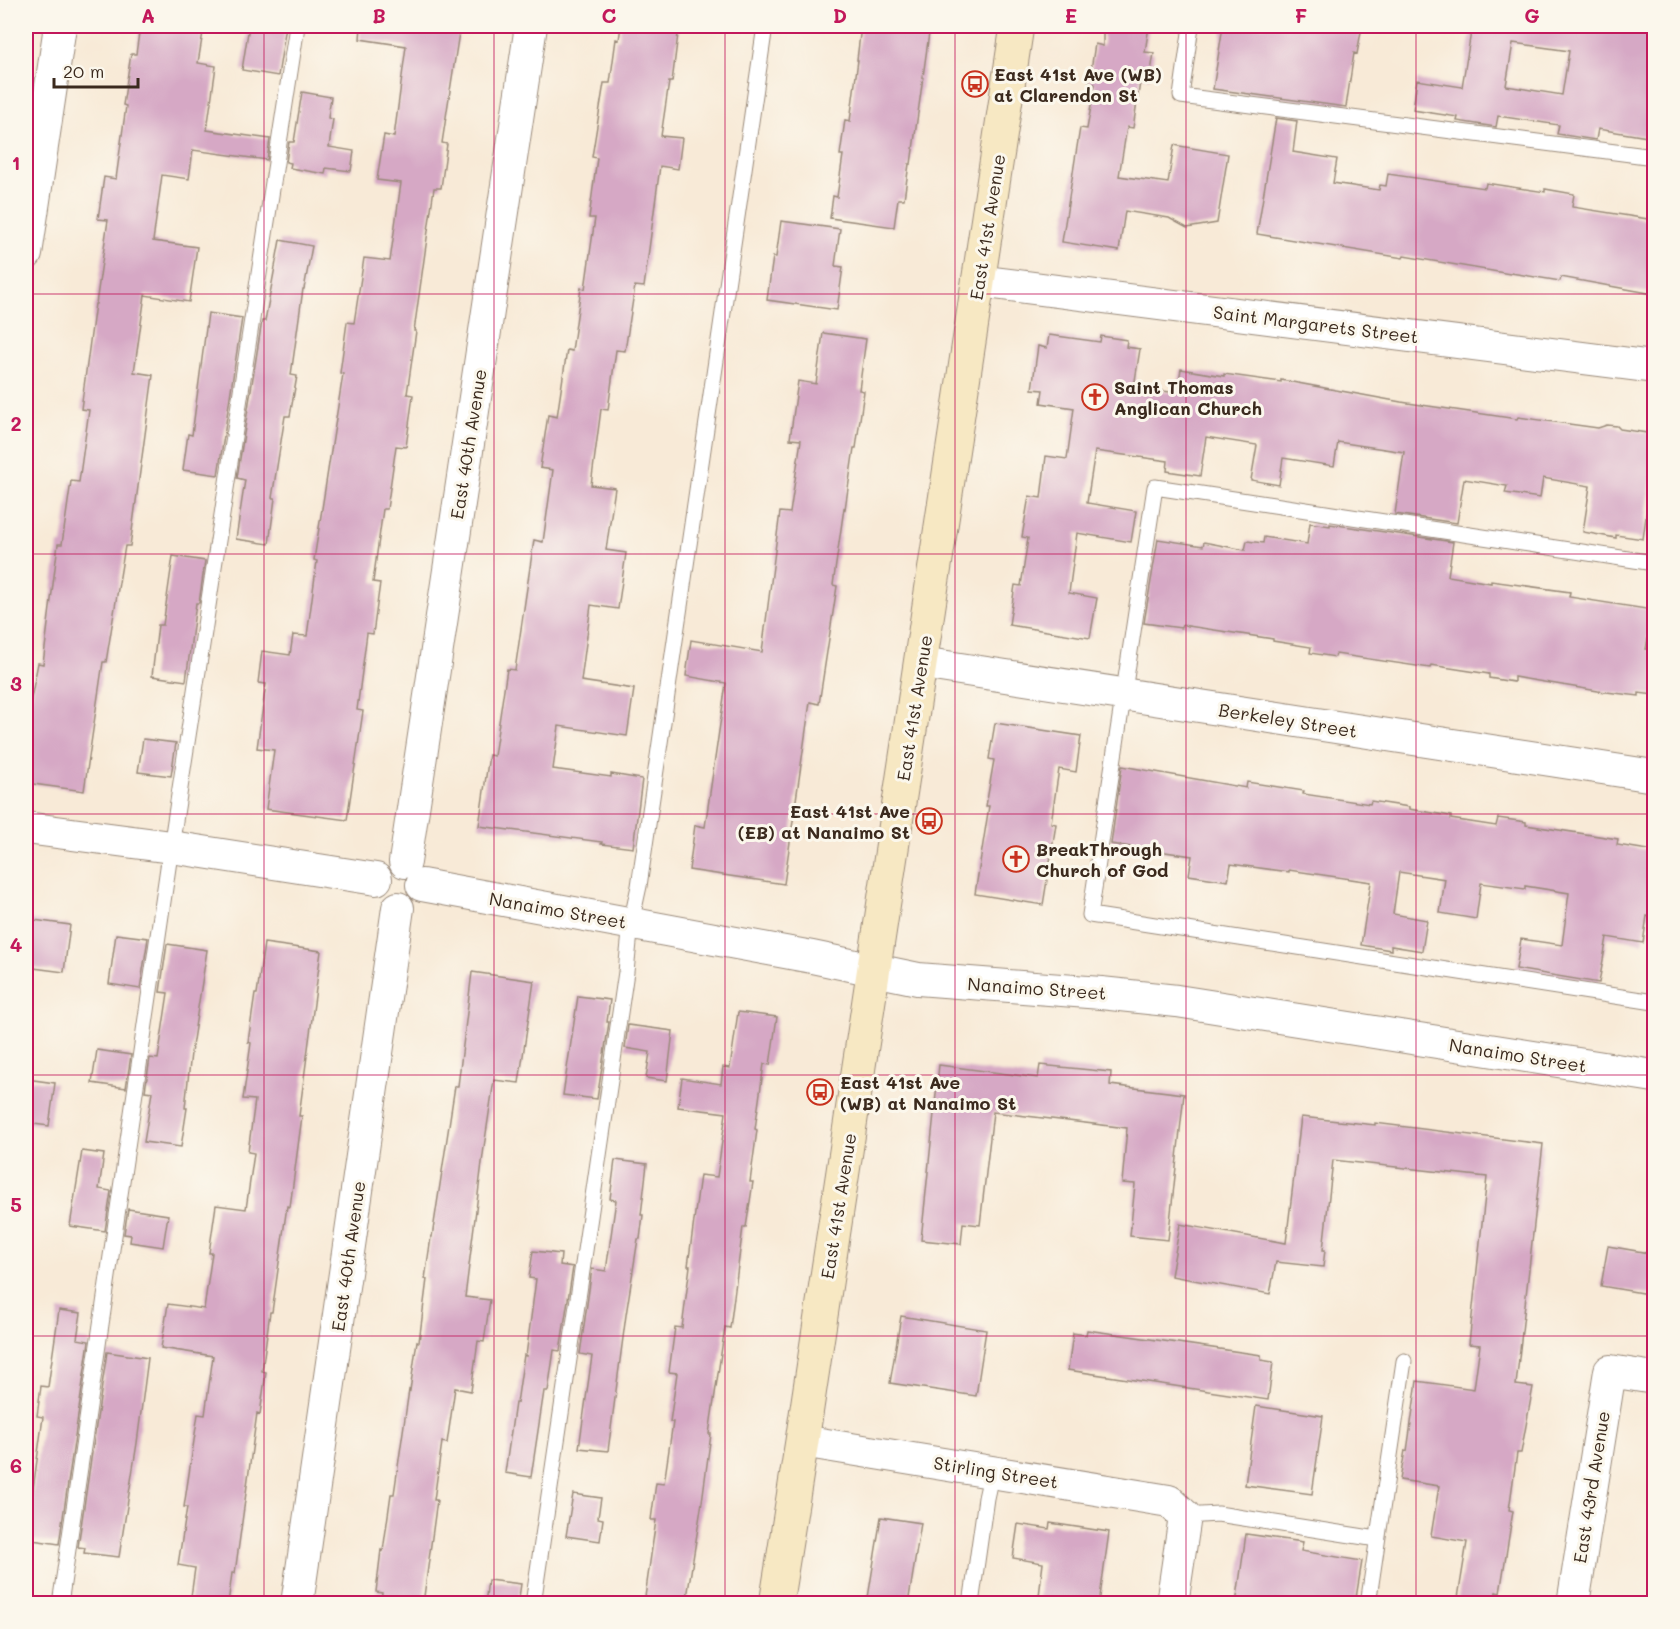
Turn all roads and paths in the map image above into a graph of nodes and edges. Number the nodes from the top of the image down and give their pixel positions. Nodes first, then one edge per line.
1 (60, 26) edge
2 (297, 26) edge
3 (531, 26) edge
4 (765, 26) edge
5 (1017, 26) edge
6 (1191, 26) edge
7 (1654, 157) edge
8 (26, 254) edge
9 (978, 281) junction
10 (1654, 367) edge
11 (1654, 563) edge
12 (921, 663) junction
13 (1124, 695) junction
14 (1654, 776) edge
15 (26, 828) edge
16 (171, 847) junction
17 (414, 873) junction
18 (376, 879) junction
19 (398, 908) junction
20 (631, 923) junction
21 (873, 970) junction
22 (1654, 1002) edge
23 (1654, 1076) edge
24 (1404, 1361) dead end
25 (1654, 1378) edge
26 (802, 1441) junction
27 (992, 1471) junction
28 (1185, 1516) junction
29 (1377, 1539) junction
30 (60, 1604) edge
31 (297, 1604) edge
32 (533, 1604) edge
33 (776, 1604) edge
34 (971, 1604) edge
35 (1172, 1604) edge
36 (1368, 1604) edge
37 (1573, 1604) edge

1 - 8 street
2 - 16 lane
3 - 17 street, East 40th Avenue
4 - 20 lane
5 - 9 main road, East 41st Avenue
6 - 7 lane
9 - 10 street, Saint Margarets Street
9 - 12 main road, East 41st Avenue
11 - 13 lane
12 - 13 street, Berkeley Street
12 - 21 main road, East 41st Avenue
13 - 14 street, Berkeley Street
13 - 22 lane
15 - 16 street
16 - 18 street
16 - 30 lane
17 - 18 street
17 - 19 street
17 - 20 street, Nanaimo Street
18 - 19 street
19 - 31 street, East 40th Avenue
20 - 21 street, Nanaimo Street
20 - 32 lane
21 - 23 street, Nanaimo Street
21 - 26 main road, East 41st Avenue
24 - 29 lane
25 - 37 street, East 43rd Avenue
26 - 27 street, Stirling Street
26 - 33 main road, East 41st Avenue
27 - 28 street, Stirling Street
27 - 34 lane
28 - 29 lane
28 - 35 street
29 - 36 lane

